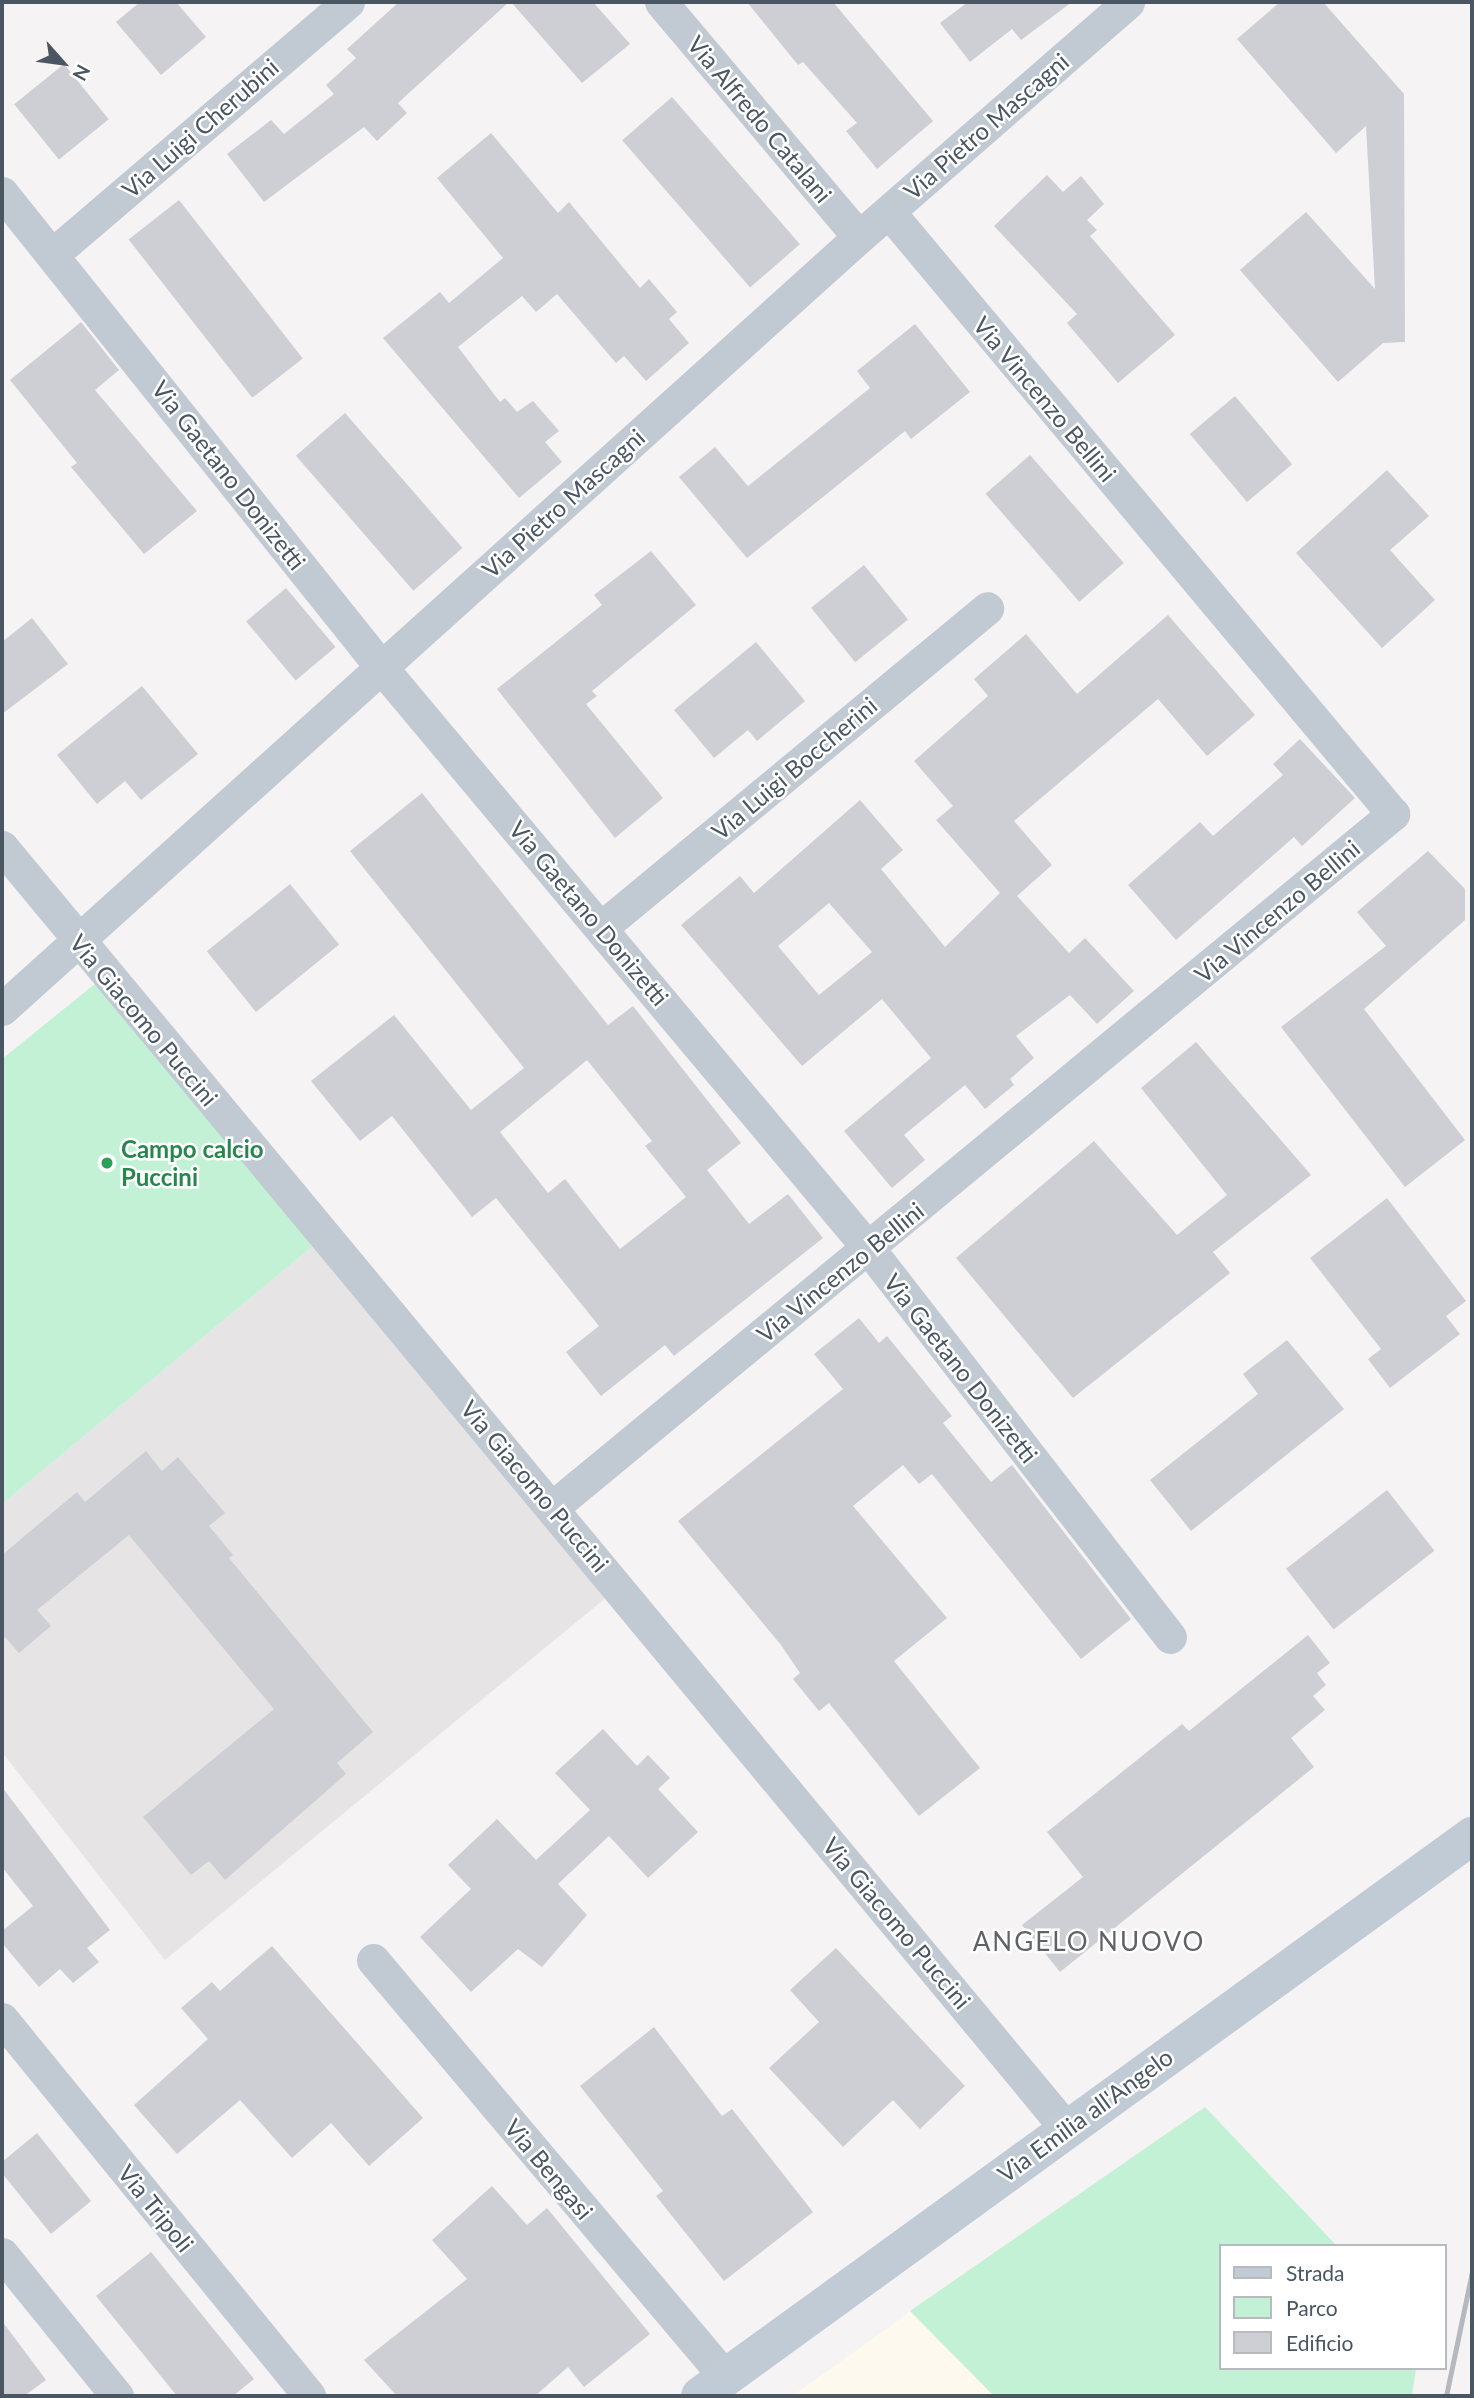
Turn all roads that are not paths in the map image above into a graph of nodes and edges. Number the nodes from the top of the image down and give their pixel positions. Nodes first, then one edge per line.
1 (348, 2) edge
2 (661, 2) edge
3 (1108, 8) edge
4 (2, 193) edge
5 (889, 212) junction
6 (859, 237) junction
7 (53, 254) junction
8 (987, 608) dead end
9 (381, 667) junction
10 (2, 847) edge
11 (602, 927) junction
12 (80, 943) junction
13 (2, 1009) edge
14 (869, 1249) junction
15 (554, 1506) junction
16 (1170, 1637) dead end
17 (1472, 1836) edge
18 (373, 1960) dead end
19 (2, 2019) edge
20 (1066, 2128) junction
21 (2, 2253) edge
22 (713, 2387) edge
23 (117, 2396) edge
24 (309, 2396) edge

1 - 7 street, Via Luigi Cherubini
2 - 6 street, Via Alfredo Catalani
3 - 5 street, Via Pietro Mascagni
4 - 7 street, Via Gaetano Donizetti
5 - 6 street, Via Pietro Mascagni
5 - 14 street, Via Vincenzo Bellini
6 - 9 street, Via Pietro Mascagni
7 - 9 street, Via Gaetano Donizetti
8 - 11 street, Via Luigi Boccherini
9 - 11 street, Via Gaetano Donizetti
9 - 12 street, Via Pietro Mascagni
10 - 12 street, Via Giacomo Puccini
11 - 14 street, Via Gaetano Donizetti
12 - 13 street, Via Pietro Mascagni
12 - 15 street, Via Giacomo Puccini
14 - 15 street, Via Vincenzo Bellini
14 - 16 street, Via Gaetano Donizetti
15 - 20 street, Via Giacomo Puccini
17 - 20 main road, Via Emilia all'Angelo
18 - 22 street, Via Bengasi
19 - 24 street, Via Tripoli
20 - 22 main road, Via Emilia all'Angelo
21 - 23 street

